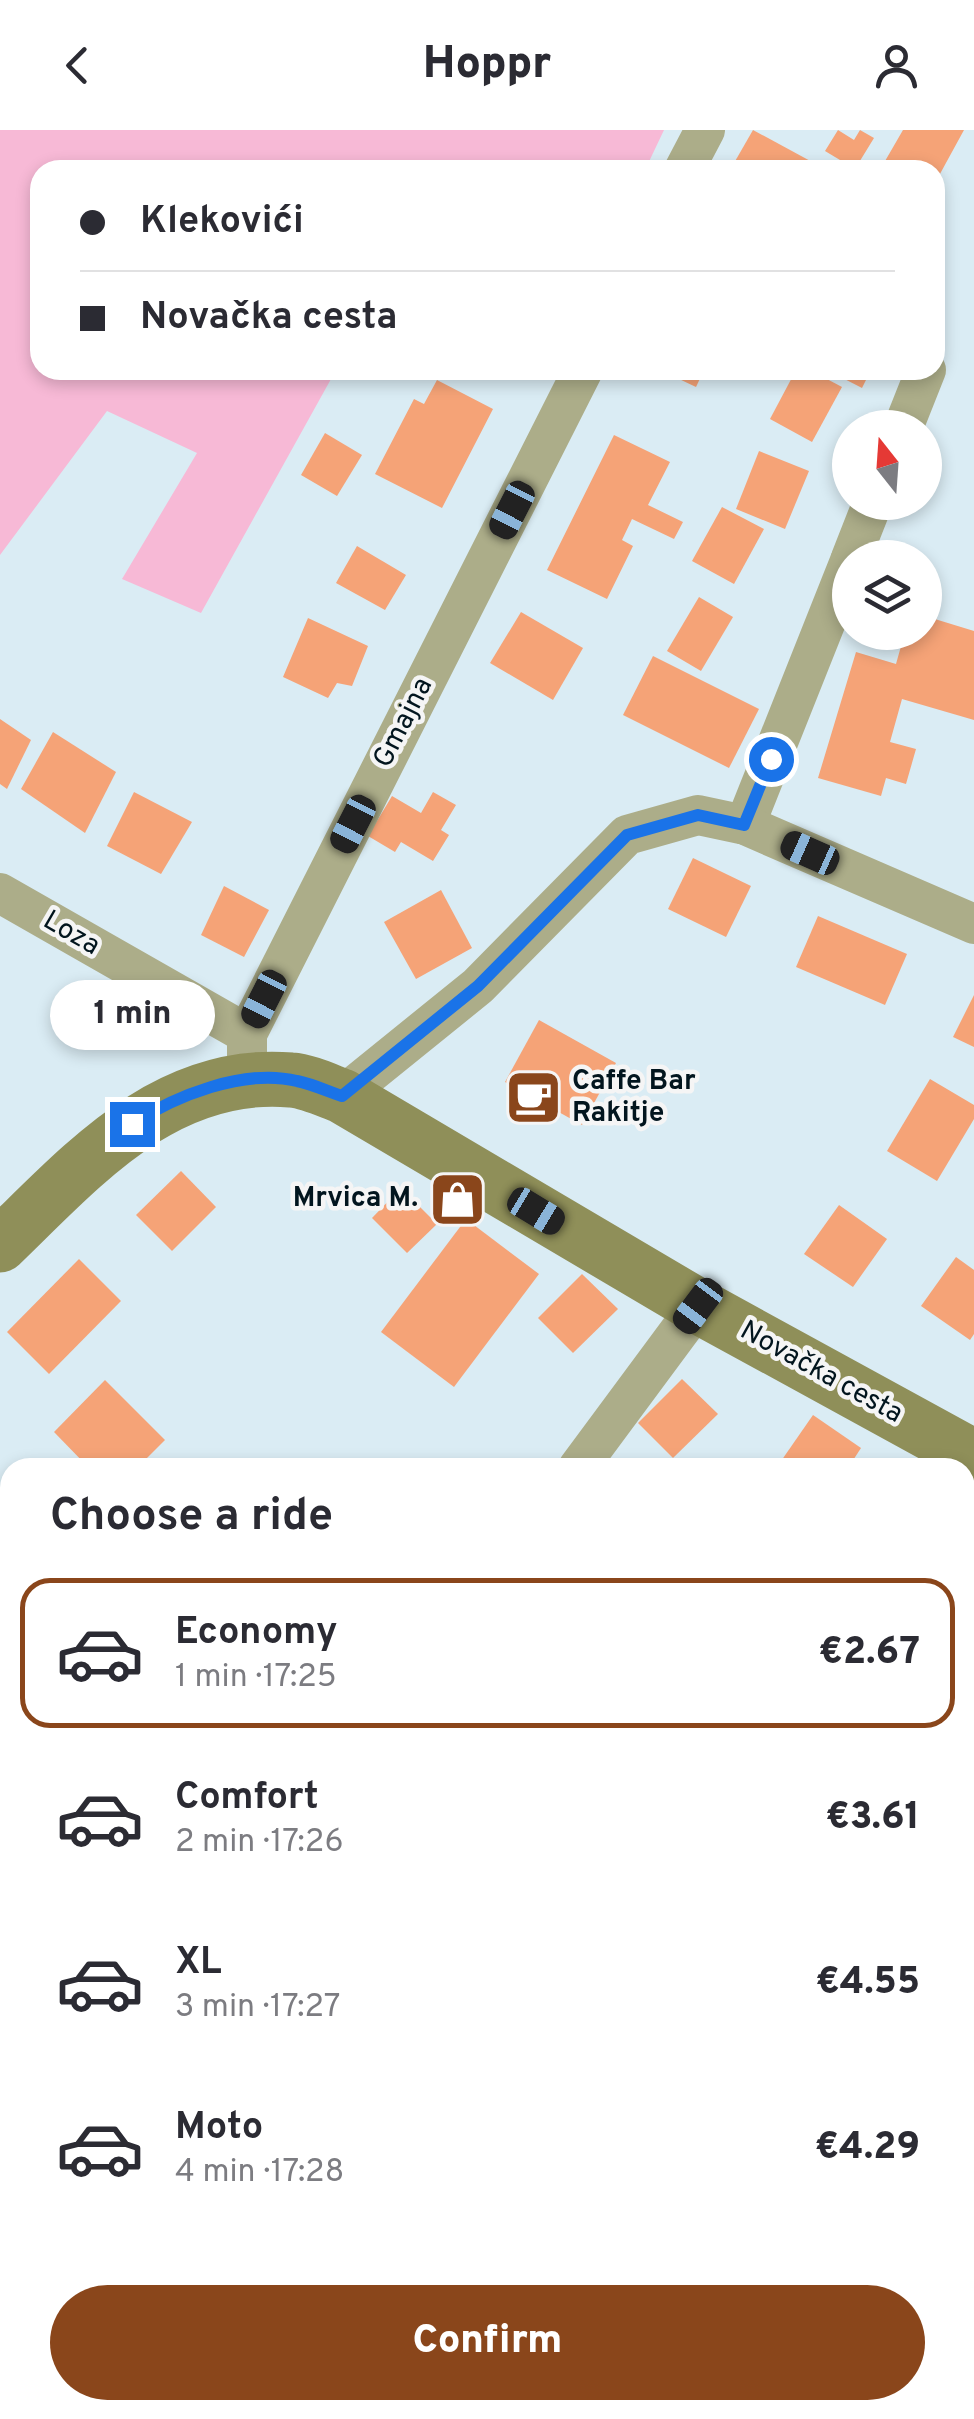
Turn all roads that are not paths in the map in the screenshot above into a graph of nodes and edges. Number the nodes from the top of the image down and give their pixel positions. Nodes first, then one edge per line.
1 (704, 130) edge
2 (689, 160) edge
3 (578, 380) edge
4 (922, 380) edge
5 (910, 410) edge
6 (832, 606) edge
7 (744, 825) junction
8 (0, 893) edge
9 (974, 924) edge
10 (247, 1057) junction
11 (342, 1096) junction
12 (0, 1245) edge
13 (698, 1306) junction
14 (974, 1457) edge
15 (585, 1458) edge

1 - 2 street
3 - 10 street, Gmajna
4 - 5 street
6 - 7 street
7 - 9 street
7 - 11 street
8 - 10 street, Loza
10 - 11 street, Novačka cesta
10 - 12 street, Novačka cesta
11 - 13 street, Novačka cesta
13 - 14 street, Novačka cesta
13 - 15 street

